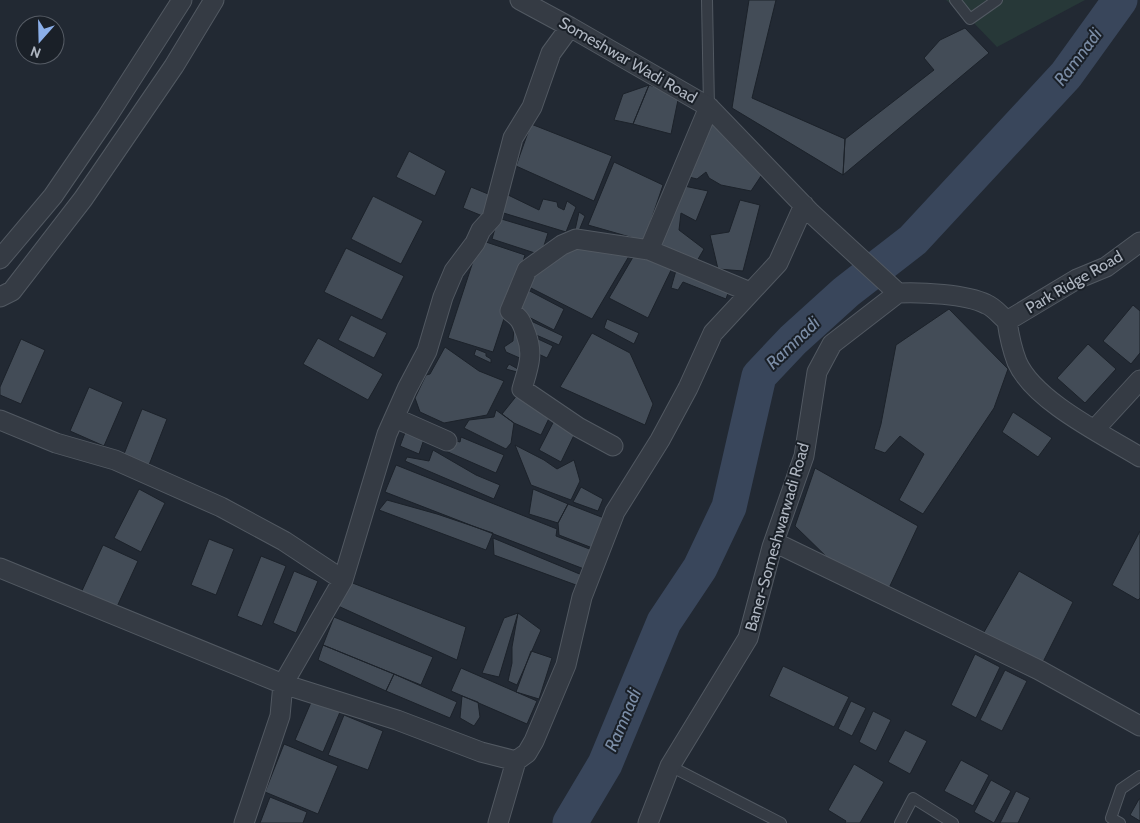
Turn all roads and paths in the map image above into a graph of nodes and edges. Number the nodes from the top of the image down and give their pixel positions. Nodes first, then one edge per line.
1 (182, 0) edge
2 (214, 0) edge
3 (520, 0) edge
4 (707, 0) edge
5 (955, 0) edge
6 (997, 0) edge
7 (570, 27) junction
8 (709, 107) junction
9 (808, 209) junction
10 (1140, 242) edge
11 (650, 250) junction
12 (0, 259) edge
13 (750, 292) junction
14 (898, 293) junction
15 (0, 297) edge
16 (1007, 321) junction
17 (1140, 380) edge
18 (395, 418) junction
19 (0, 420) edge
20 (1095, 429) junction
21 (447, 440) dead end
22 (613, 446) dead end
23 (1140, 457) edge
24 (774, 542) junction
25 (0, 568) edge
26 (343, 580) junction
27 (283, 684) junction
28 (1140, 726) edge
29 (516, 762) junction
30 (670, 766) junction
31 (1140, 776) edge
32 (244, 823) edge
33 (498, 823) edge
34 (648, 823) edge
35 (781, 823) edge
36 (900, 823) edge
37 (953, 823) edge
38 (1120, 823) edge

1 - 12 street
2 - 15 street
3 - 7 street, Someshwar Wadi Road
4 - 8 lane
5 - 6 lane
7 - 8 street, Someshwar Wadi Road
7 - 18 street
8 - 9 street, Someshwar Wadi Road
8 - 11 street
9 - 13 street
9 - 14 street, Someshwar Wadi Road
10 - 16 street, Park Ridge Road
11 - 13 street
11 - 22 street
13 - 29 street
14 - 16 street
14 - 24 street, Baner-Someshwarwadi Road
16 - 20 street
17 - 20 street
18 - 21 street
18 - 26 street
19 - 26 street
20 - 23 street
24 - 28 street
24 - 30 street, Baner-Someshwarwadi Road
25 - 27 street
26 - 27 street
27 - 29 street
27 - 32 street
29 - 33 street
30 - 34 street, Baner-Someshwarwadi Road
30 - 35 lane
31 - 38 lane
36 - 37 lane

